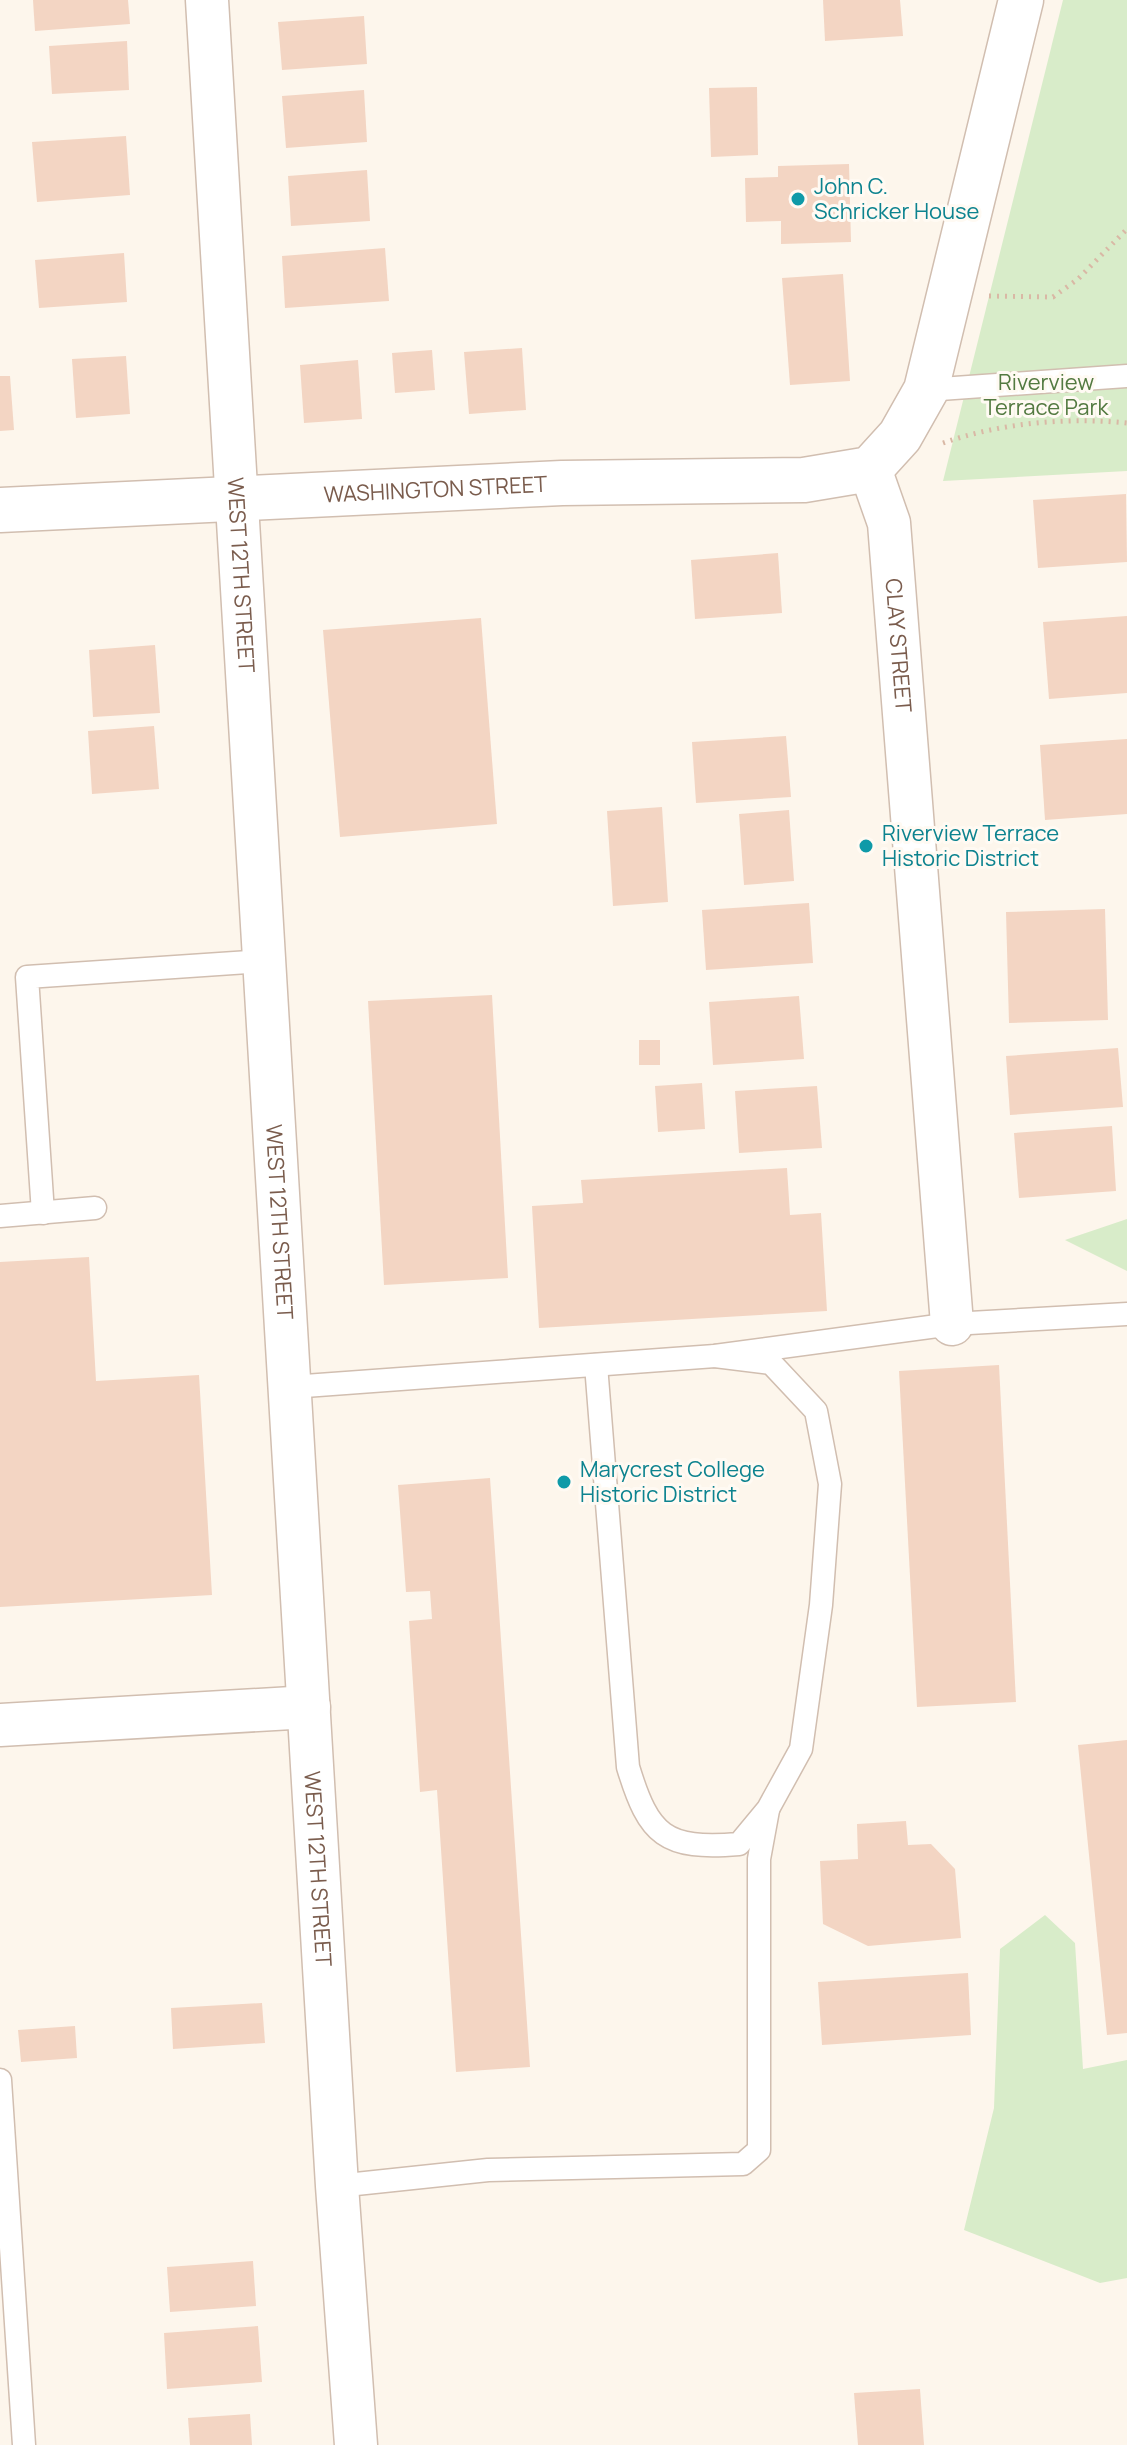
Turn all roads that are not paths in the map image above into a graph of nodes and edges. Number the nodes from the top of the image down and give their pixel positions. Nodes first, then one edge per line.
1 (207, 0) edge
2 (1021, 0) edge
3 (1127, 376) edge
4 (926, 390) junction
5 (870, 469) junction
6 (235, 499) junction
7 (0, 510) edge
8 (264, 961) junction
9 (95, 1208) dead end
10 (43, 1213) junction
11 (0, 1216) edge
12 (1127, 1314) edge
13 (952, 1324) junction
14 (715, 1356) junction
15 (596, 1365) junction
16 (291, 1387) junction
17 (309, 1707) junction
18 (0, 1725) edge
19 (768, 1809) junction
20 (0, 2080) edge
21 (337, 2186) junction
22 (24, 2445) edge
23 (356, 2445) edge

1 - 6 street, WEST 12TH STREET
2 - 4 street
3 - 4 lane
4 - 5 street
5 - 6 street, WASHINGTON STREET
5 - 13 street, CLAY STREET
6 - 7 street, WASHINGTON STREET
6 - 8 street, WEST 12TH STREET
8 - 10 lane
8 - 16 street, WEST 12TH STREET
9 - 10 lane
10 - 11 lane
12 - 13 lane
13 - 14 lane
14 - 15 lane
14 - 19 lane
15 - 16 lane
15 - 19 lane
16 - 17 street, WEST 12TH STREET
17 - 18 street
17 - 21 street, WEST 12TH STREET
19 - 21 lane
20 - 22 lane
21 - 23 street, WEST 12TH STREET

